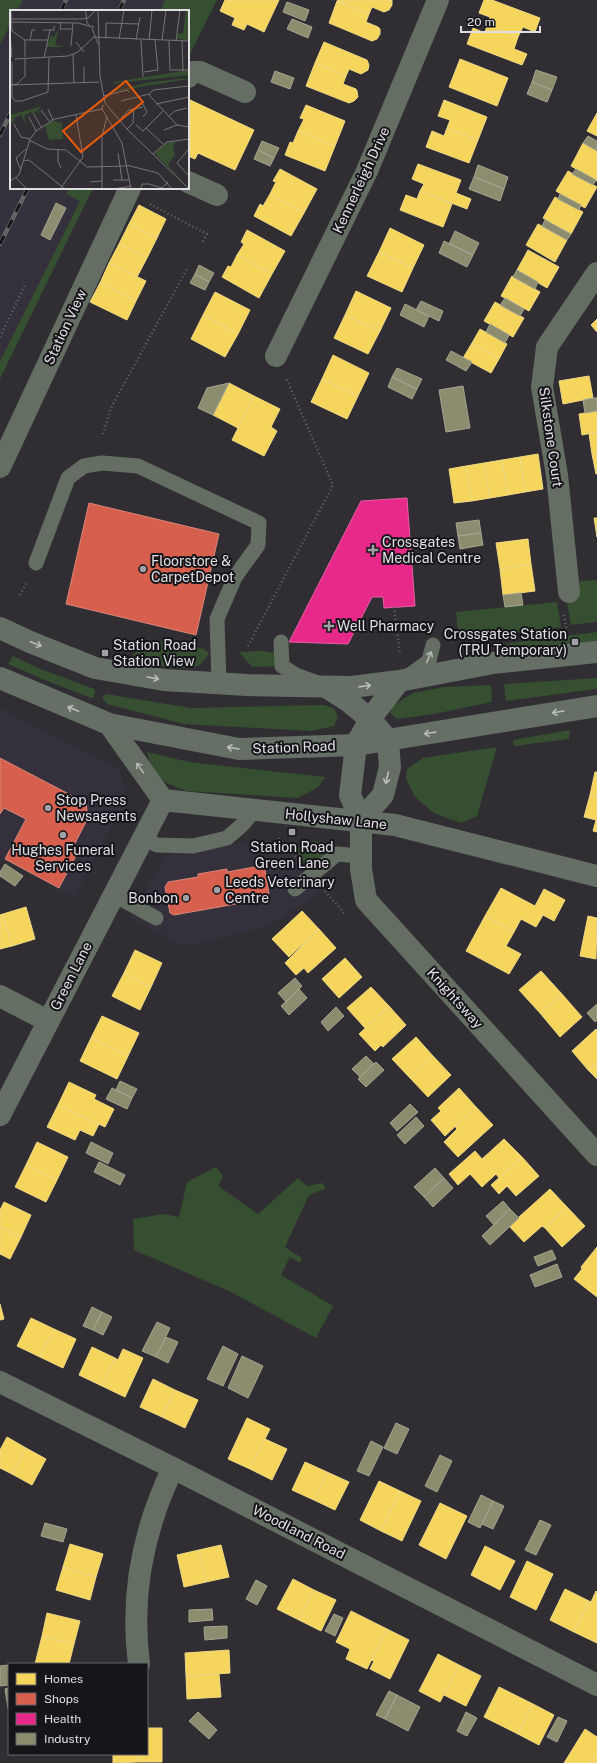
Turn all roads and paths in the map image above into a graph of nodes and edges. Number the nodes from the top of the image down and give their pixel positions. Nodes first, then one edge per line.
1 (438, 0) edge
2 (189, 76) edge
3 (245, 92) dead end
4 (189, 182) edge
5 (129, 190) edge
6 (217, 195) dead end
7 (202, 243) dead end
8 (188, 267) dead end
9 (597, 273) edge
10 (25, 285) dead end
11 (0, 337) edge
12 (276, 356) joint
13 (103, 434) dead end
14 (0, 467) edge
15 (36, 563) dead end
16 (569, 592) dead end
17 (394, 607) dead end
18 (0, 628) edge
19 (281, 642) dead end
20 (248, 646) dead end
21 (433, 646) dead end
22 (597, 652) edge
23 (400, 653) dead end
24 (0, 678) edge
25 (399, 681) junction
26 (218, 683) junction
27 (326, 687) junction
28 (597, 706) edge
29 (370, 719) junction
30 (109, 724) junction
31 (388, 740) junction
32 (356, 744) junction
33 (163, 800) junction
34 (254, 811) junction
35 (361, 820) junction
36 (143, 838) junction
37 (360, 856) junction
38 (597, 876) edge
39 (295, 889) dead end
40 (114, 895) junction
41 (156, 918) dead end
42 (0, 996) edge
43 (48, 1021) junction
44 (0, 1115) edge
45 (597, 1155) edge
46 (0, 1382) edge
47 (173, 1468) junction
48 (138, 1663) edge
49 (597, 1685) edge

1 - 12 street, Kennerleigh Drive
2 - 3 street
4 - 6 street
5 - 7 path
5 - 14 street, Station View
8 - 13 path
9 - 16 street, Silkstone Court
10 - 11 path
12 - 20 path
15 - 26 lane
17 - 23 path
18 -> 26 main road
19 - 27 lane
25 -> 21 lane
22 - 25 main road
30 -> 24 main road, Station Road
27 -> 25 main road
25 - 29 main road
26 - 27 main road
27 - 29 main road
28 -> 31 main road, Station Road
29 - 31 main road
29 - 32 main road
32 -> 30 main road, Station Road
33 -> 30 street
31 - 32 main road, Station Road
31 -> 35 main road
32 - 35 main road
33 - 34 main road, Hollyshaw Lane
33 - 36 main road, Green Lane
34 - 35 main road, Hollyshaw Lane
34 - 36 lane
35 - 37 street, Knightsway
35 - 38 main road, Hollyshaw Lane
36 - 40 main road, Green Lane
37 - 39 lane
37 - 45 street, Knightsway
40 - 41 lane
40 - 43 main road, Green Lane
42 - 43 street
43 - 44 main road, Green Lane
46 - 47 street, Woodland Road
47 - 48 street
47 - 49 street, Woodland Road

